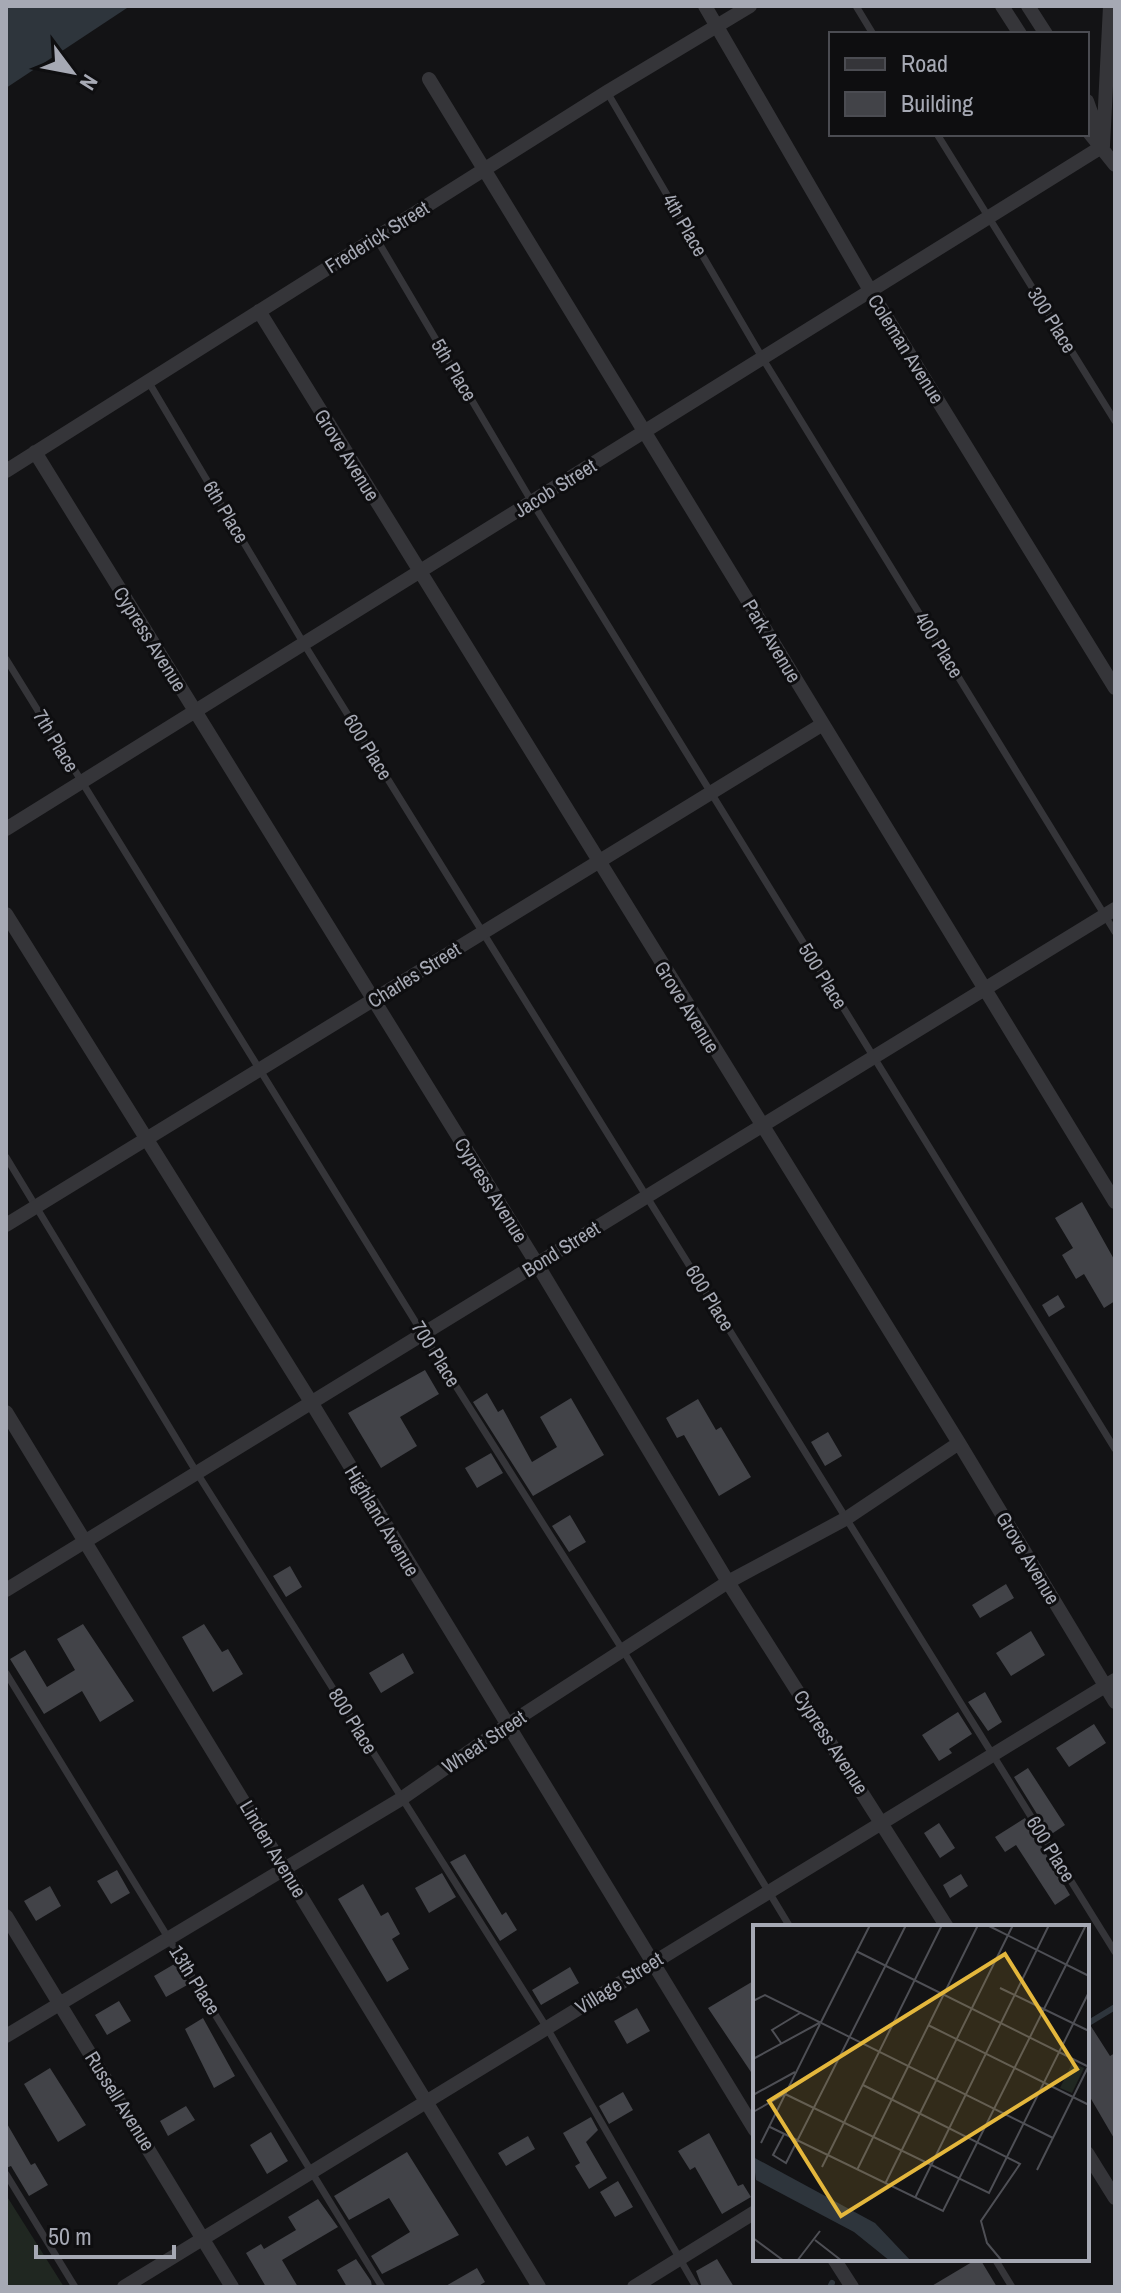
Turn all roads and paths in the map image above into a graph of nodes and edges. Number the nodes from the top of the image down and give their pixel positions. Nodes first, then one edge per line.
1 (705, 6) edge
2 (750, 6) edge
3 (856, 6) edge
4 (1002, 6) edge
5 (1028, 6) edge
6 (1110, 6) edge
7 (718, 27) junction
8 (872, 32) edge
9 (1019, 32) edge
10 (1045, 32) edge
11 (429, 79) dead end
12 (607, 92) junction
13 (1089, 107) edge
14 (1089, 132) edge
15 (938, 136) edge
16 (1103, 146) junction
17 (1115, 165) edge
18 (484, 169) junction
19 (990, 218) junction
20 (376, 238) junction
21 (871, 292) junction
22 (259, 311) junction
23 (763, 359) junction
24 (148, 381) junction
25 (1115, 421) edge
26 (645, 432) junction
27 (35, 452) junction
28 (6, 471) edge
29 (532, 502) junction
30 (419, 572) junction
31 (304, 644) junction
32 (6, 659) edge
33 (1115, 688) edge
34 (195, 711) junction
35 (823, 724) junction
36 (81, 782) junction
37 (711, 793) junction
38 (6, 829) edge
39 (598, 862) junction
40 (1110, 912) edge
41 (6, 914) edge
42 (1115, 932) edge
43 (483, 933) junction
44 (985, 989) junction
45 (374, 1000) junction
46 (873, 1057) junction
47 (259, 1070) junction
48 (760, 1126) junction
49 (147, 1139) junction
50 (6, 1157) edge
51 (647, 1196) junction
52 (1115, 1202) edge
53 (37, 1206) junction
54 (6, 1225) edge
55 (537, 1264) junction
56 (423, 1334) junction
57 (311, 1402) junction
58 (6, 1412) edge
59 (959, 1443) junction
60 (1115, 1449) edge
61 (197, 1473) junction
62 (847, 1518) junction
63 (85, 1541) junction
64 (728, 1582) junction
65 (6, 1590) edge
66 (624, 1652) junction
67 (6, 1673) edge
68 (1110, 1683) edge
69 (1115, 1702) edge
70 (506, 1726) junction
71 (993, 1755) junction
72 (401, 1799) junction
73 (883, 1822) junction
74 (285, 1869) junction
75 (768, 1892) junction
76 (6, 1916) edge
77 (789, 1925) edge
78 (946, 1925) edge
79 (169, 1938) junction
80 (1115, 1952) edge
81 (654, 1962) junction
82 (60, 2003) junction
83 (547, 2028) junction
84 (6, 2036) edge
85 (427, 2101) junction
86 (753, 2127) edge
87 (1089, 2156) edge
88 (313, 2171) junction
89 (6, 2174) edge
90 (1115, 2198) edge
91 (753, 2213) edge
92 (204, 2238) junction
93 (678, 2260) junction
94 (835, 2261) edge
95 (996, 2261) edge
96 (75, 2287) edge
97 (124, 2287) edge
98 (232, 2287) edge
99 (382, 2287) edge
100 (539, 2287) edge
101 (634, 2287) edge
102 (696, 2287) edge
103 (852, 2287) edge
104 (1012, 2287) edge

1 - 7 street, Coleman Avenue
2 - 7 street, Frederick Street
3 - 8 lane
4 - 9 street
5 - 10 street
6 - 16 street
7 - 12 street, Frederick Street
7 - 21 street, Coleman Avenue
11 - 18 street, Park Avenue
12 - 18 street, Frederick Street
12 - 23 lane, 4th Place
13 - 16 street
14 - 16 street
15 - 19 lane, 300 Place
16 - 17 street
16 - 19 street, Jacob Street
18 - 20 street, Frederick Street
18 - 26 street, Park Avenue
19 - 21 street, Jacob Street
19 - 25 lane, 300 Place
20 - 22 street, Frederick Street
20 - 29 lane, 5th Place
21 - 23 street, Jacob Street
21 - 33 street, Coleman Avenue
22 - 24 street, Frederick Street
22 - 30 street, Grove Avenue
23 - 26 street, Jacob Street
23 - 40 lane, 400 Place
24 - 27 street, Frederick Street
24 - 31 lane, 6th Place
26 - 29 street, Jacob Street
26 - 35 street, Park Avenue
27 - 28 street, Frederick Street
27 - 34 street, Cypress Avenue
29 - 30 street, Jacob Street
29 - 37 lane, 500 Place
30 - 31 street, Jacob Street
30 - 39 street, Grove Avenue
31 - 34 street, Jacob Street
31 - 43 lane, 600 Place
32 - 36 lane, 7th Place
34 - 36 street, Jacob Street
34 - 45 street, Cypress Avenue
35 - 37 street, Charles Street
35 - 44 street, Park Avenue
36 - 38 street, Jacob Street
36 - 47 lane, 700 Place
37 - 39 street, Charles Street
37 - 46 lane, 500 Place
39 - 43 street, Charles Street
39 - 48 street, Grove Avenue
40 - 42 lane, 400 Place
40 - 44 street, Bond Street
41 - 49 street, Highland Avenue
43 - 45 street, Charles Street
43 - 51 lane, 600 Place
44 - 46 street, Bond Street
44 - 52 street, Park Avenue
45 - 47 street, Charles Street
45 - 55 street, Cypress Avenue
46 - 48 street, Bond Street
46 - 60 lane, 500 Place
47 - 49 street, Charles Street
47 - 56 lane, 700 Place
48 - 51 street, Bond Street
48 - 59 street, Grove Avenue
49 - 53 street, Charles Street
49 - 57 street, Highland Avenue
50 - 53 lane, 800 Place
51 - 55 street, Bond Street
51 - 62 lane, 600 Place
53 - 54 street, Charles Street
53 - 61 lane, 800 Place
55 - 56 street, Bond Street
55 - 64 street, Cypress Avenue
56 - 57 street, Bond Street
56 - 66 lane, 700 Place
57 - 61 street, Bond Street
57 - 70 street, Highland Avenue
58 - 63 street, Linden Avenue
59 - 62 street, Wheat Street
59 - 68 street, Grove Avenue
61 - 63 street, Bond Street
61 - 72 lane, 800 Place
62 - 64 street, Wheat Street
62 - 71 lane, 600 Place
63 - 65 street, Bond Street
63 - 74 street, Linden Avenue
64 - 66 street, Wheat Street
64 - 73 street, Cypress Avenue
66 - 70 street, Wheat Street
66 - 75 lane, 700 Place
67 - 79 lane, 13th Place
68 - 69 street, Grove Avenue
68 - 71 street, Village Street
70 - 72 street, Wheat Street
70 - 81 street, Highland Avenue
71 - 73 street, Village Street
71 - 80 lane, 600 Place
72 - 74 street, Wheat Street
72 - 83 lane, 800 Place
73 - 75 street, Village Street
73 - 78 street, Cypress Avenue
74 - 79 street, Wheat Street
74 - 85 street, Linden Avenue
75 - 77 lane, 700 Place
75 - 81 street, Village Street
76 - 82 street, Russell Avenue
79 - 82 street, Wheat Street
79 - 88 lane, 13th Place
81 - 83 street, Village Street
81 - 86 street, Highland Avenue
82 - 84 street, Wheat Street
82 - 92 street, Russell Avenue
83 - 85 street, Village Street
83 - 93 lane, 800 Place
85 - 88 street, Village Street
85 - 100 street, Linden Avenue
87 - 90 street
88 - 92 street, Village Street
88 - 99 lane, 13th Place
89 - 96 lane
91 - 93 street
92 - 97 street, Village Street
92 - 98 street, Russell Avenue
93 - 101 street
93 - 102 lane, 800 Place
94 - 103 street
95 - 104 lane

